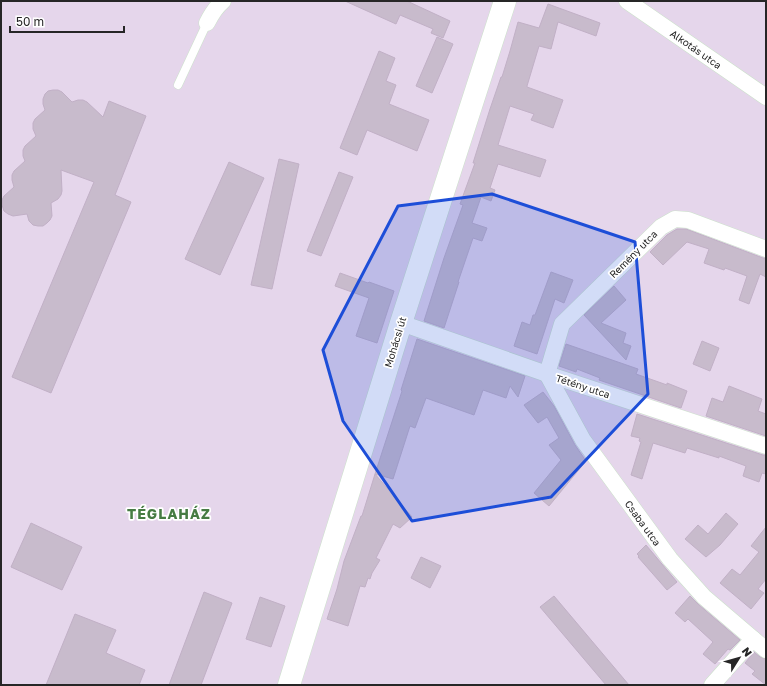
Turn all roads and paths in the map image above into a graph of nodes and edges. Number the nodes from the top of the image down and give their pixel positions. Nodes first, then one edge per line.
1 (223, 1) edge
2 (505, 1) edge
3 (627, 1) edge
4 (207, 23) joint
5 (178, 85) dead end
6 (766, 97) edge
7 (766, 249) edge
8 (401, 323) junction
9 (546, 374) junction
10 (766, 446) edge
11 (753, 639) junction
12 (766, 650) edge
13 (289, 685) edge
14 (712, 685) edge

1 - 4 street
2 - 8 main road, Mohácsi út
3 - 6 street, Alkotás utca
4 - 5 lane
7 - 9 street, Remény utca
8 - 9 street, Tétény utca
8 - 13 main road, Mohácsi út
9 - 10 street, Tétény utca
9 - 11 street, Csaba utca
11 - 12 street, Csaba utca
11 - 14 street

